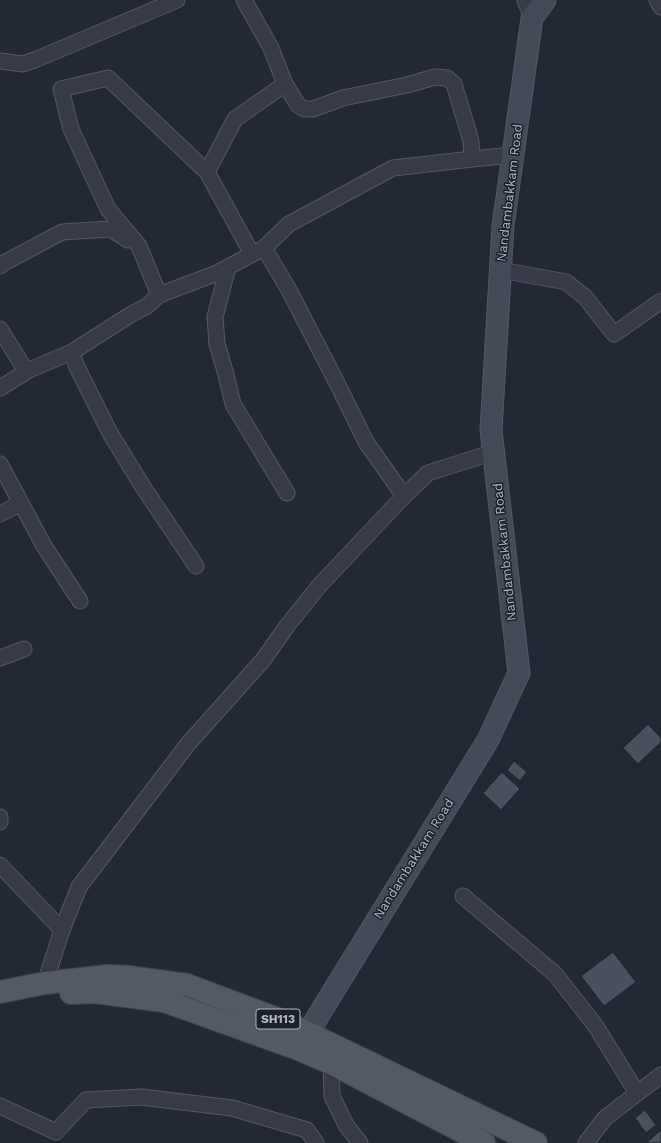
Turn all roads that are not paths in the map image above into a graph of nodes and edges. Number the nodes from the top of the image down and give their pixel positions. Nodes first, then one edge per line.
1 (177, 0) edge
2 (244, 0) edge
3 (545, 0) edge
4 (657, 0) edge
5 (661, 7) edge
6 (528, 9) edge
7 (0, 61) edge
8 (285, 84) junction
9 (513, 156) junction
10 (472, 159) junction
11 (208, 172) junction
12 (139, 246) junction
13 (258, 251) junction
14 (0, 266) edge
15 (228, 267) junction
16 (501, 270) junction
17 (159, 295) junction
18 (660, 305) edge
19 (0, 330) edge
20 (72, 352) junction
21 (26, 372) junction
22 (0, 388) edge
23 (494, 452) junction
24 (0, 464) edge
25 (287, 493) dead end
26 (404, 496) junction
27 (21, 503) junction
28 (0, 514) edge
29 (196, 566) dead end
30 (80, 601) dead end
31 (24, 649) dead end
32 (0, 658) edge
33 (0, 817) edge
34 (0, 822) edge
35 (0, 865) edge
36 (463, 896) dead end
37 (62, 930) junction
38 (45, 983) junction
39 (0, 992) edge
40 (0, 1004) edge
41 (303, 1041) junction
42 (335, 1056) junction
43 (661, 1075) edge
44 (637, 1093) junction
45 (0, 1106) edge
46 (316, 1143) edge
47 (360, 1143) edge
48 (484, 1143) edge
49 (536, 1143) edge
50 (586, 1143) edge

1 - 7 street
2 - 8 street
3 - 6 street, Nandambakkam Road
4 - 5 street
6 - 9 street, Nandambakkam Road
8 - 10 street
8 - 11 street
9 - 10 street
9 - 16 street, Nandambakkam Road
10 - 13 street
11 - 12 street
11 - 13 street
12 - 14 street
12 - 17 street
13 - 15 street
13 - 26 street
15 - 17 street
15 - 25 street
16 - 18 street
16 - 23 street, Nandambakkam Road
17 - 20 street
19 - 21 street
20 - 21 street
20 - 29 street
21 - 22 street
23 - 26 street
23 - 41 street, Nandambakkam Road
24 - 27 street
26 - 37 street
27 - 28 street
27 - 30 street
31 - 32 street
33 - 34 street
35 - 37 street
36 - 44 street
37 - 38 street
38 - 39 main road, SH113
38 - 41 main road, SH113
40 - 41 main road, SH113
41 - 42 main road, SH113
42 - 47 street
42 - 48 main road, SH113
42 - 49 main road, SH113
43 - 44 street
44 - 50 street
45 - 46 street

